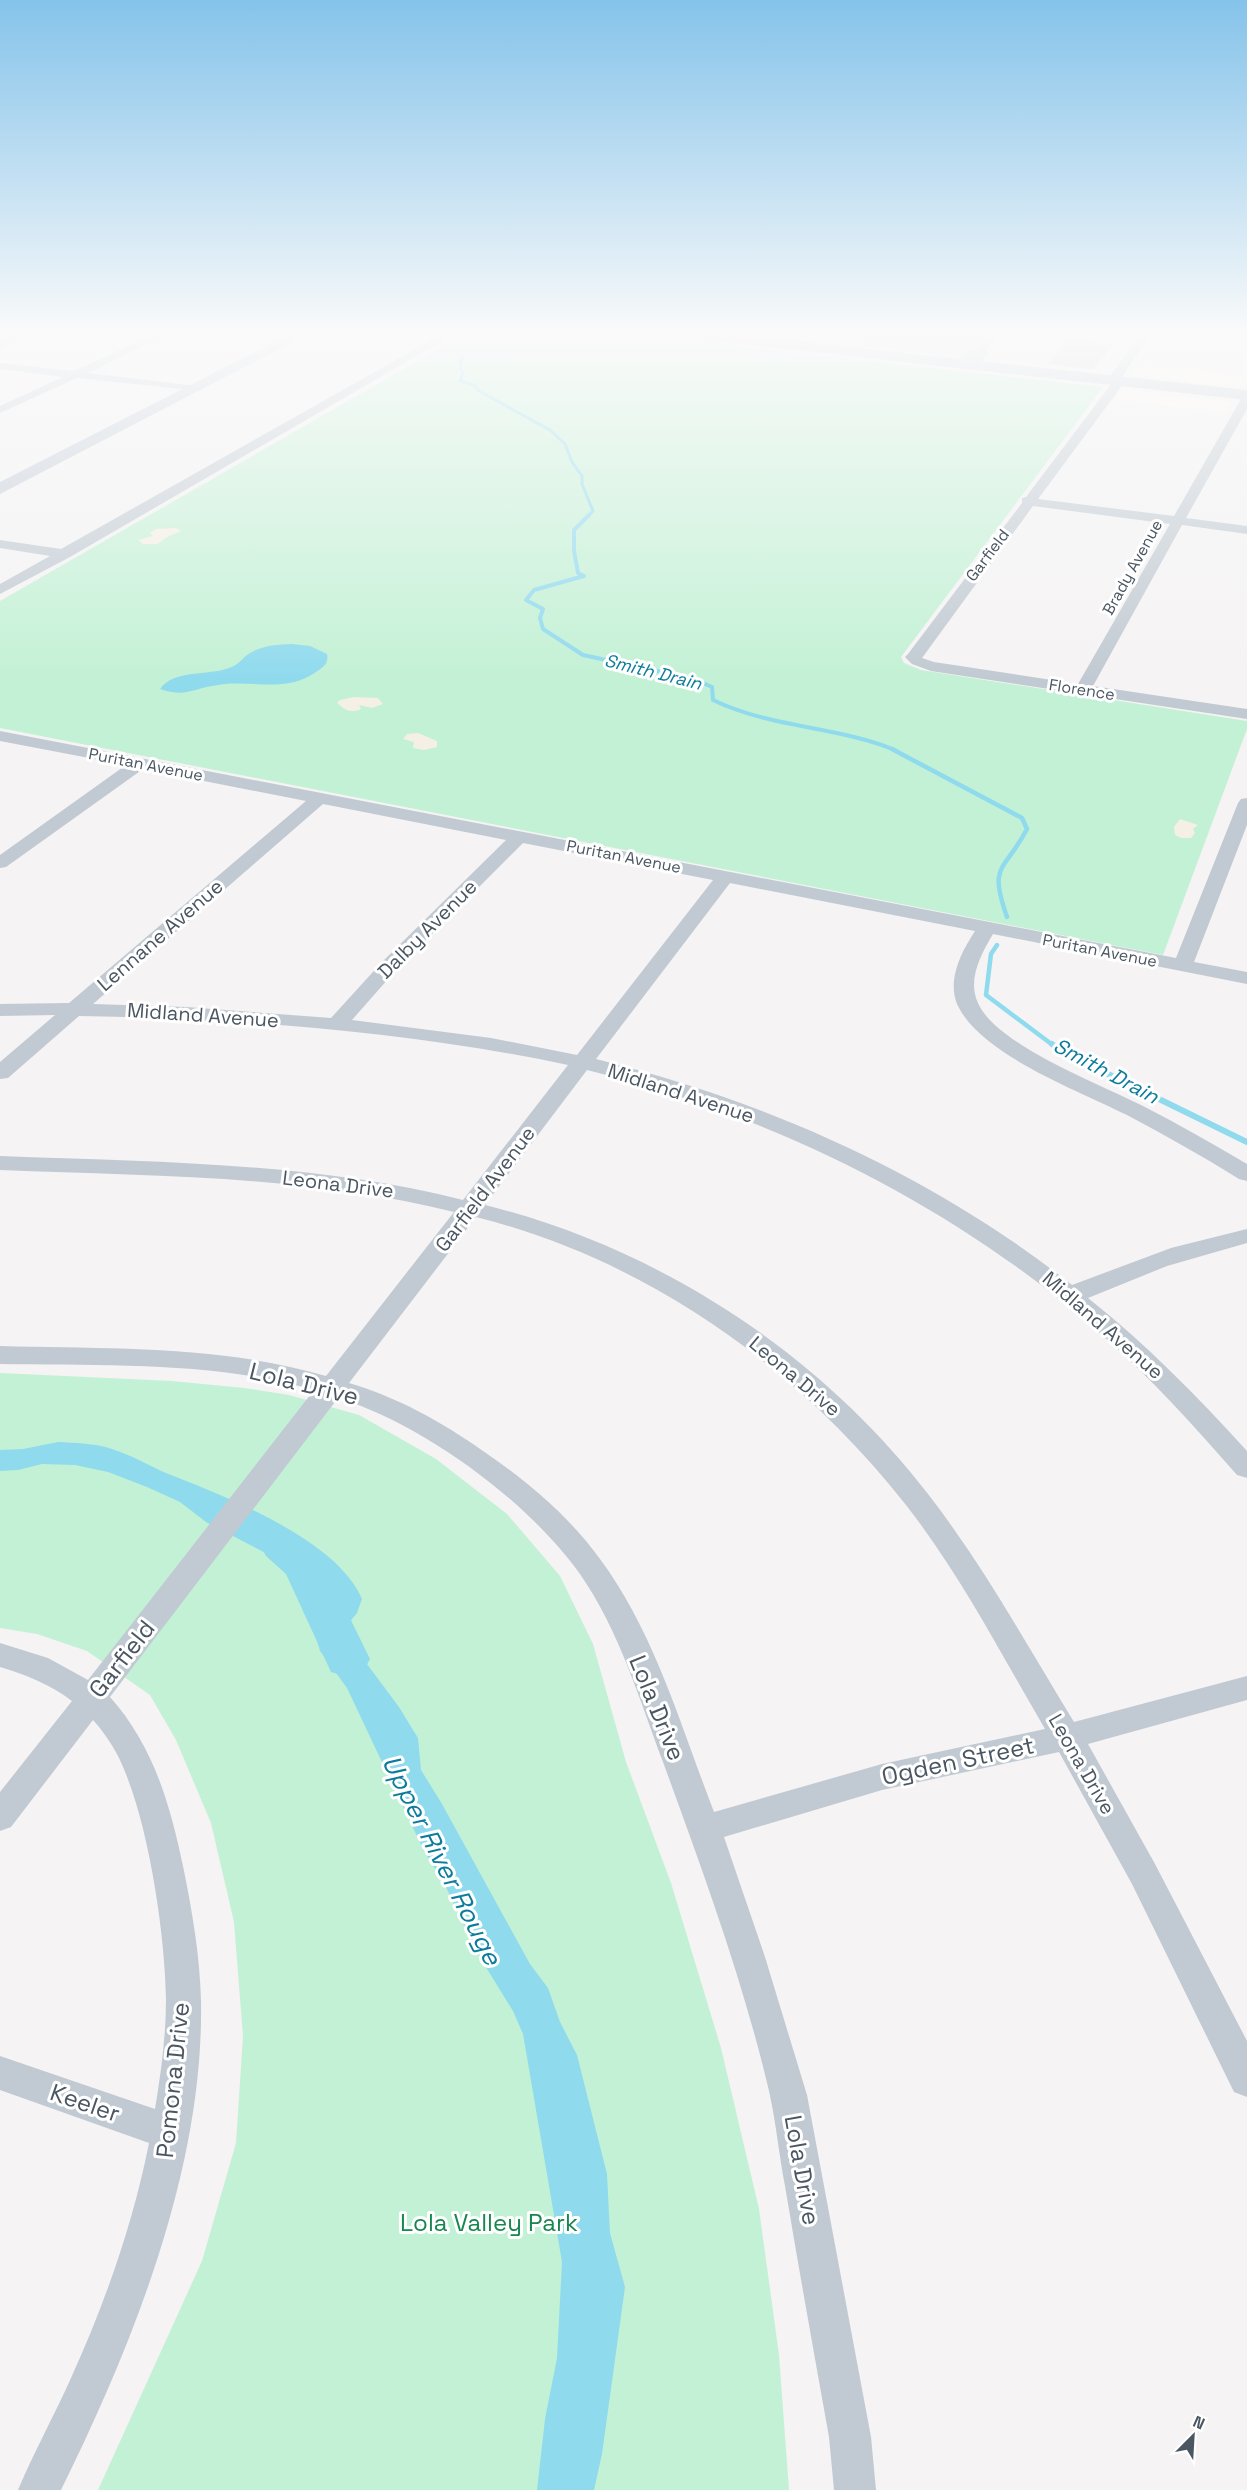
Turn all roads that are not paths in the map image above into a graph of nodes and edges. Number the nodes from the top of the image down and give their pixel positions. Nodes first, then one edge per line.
1 (82, 447) edge
2 (248, 447) edge
3 (1068, 447) edge
4 (1219, 447) edge
5 (0, 489) edge
6 (1027, 501) junction
7 (1177, 521) junction
8 (1247, 530) edge
9 (0, 544) edge
10 (65, 554) junction
11 (0, 590) edge
12 (917, 661) joint
13 (1083, 689) junction
14 (1247, 714) edge
15 (0, 736) edge
16 (140, 763) junction
17 (320, 798) junction
18 (1247, 803) edge
19 (520, 836) junction
20 (0, 863) edge
21 (725, 877) junction
22 (987, 928) junction
23 (1183, 966) junction
24 (1247, 978) edge
25 (74, 1009) junction
26 (0, 1010) edge
27 (336, 1024) junction
28 (581, 1063) junction
29 (0, 1073) edge
30 (0, 1163) edge
31 (1247, 1174) edge
32 (470, 1209) junction
33 (1247, 1236) edge
34 (1072, 1294) junction
35 (0, 1355) edge
36 (332, 1387) junction
37 (1247, 1468) edge
38 (244, 1501) joint
39 (0, 1655) edge
40 (1247, 1688) edge
41 (92, 1699) junction
42 (1067, 1737) junction
43 (0, 1817) edge
44 (705, 1829) junction
45 (0, 2073) edge
46 (1247, 2080) edge
47 (171, 2133) junction
48 (39, 2490) edge
49 (855, 2490) edge

1 - 5 main road
2 - 10 street
3 - 6 street, Garfield
4 - 7 street, Brady Avenue
6 - 7 street
6 - 12 street, Garfield
7 - 8 street
7 - 13 street, Brady Avenue
9 - 10 street
10 - 11 street
12 - 13 street, Florence
13 - 14 street, Florence
15 - 16 street, Puritan Avenue
16 - 17 street, Puritan Avenue
16 - 20 street
17 - 19 street, Puritan Avenue
17 - 25 street, Lennane Avenue
18 - 23 street
19 - 21 street, Puritan Avenue
19 - 27 street, Dalby Avenue
21 - 22 street, Puritan Avenue
21 - 28 street, Garfield Avenue
22 - 23 street, Puritan Avenue
22 - 31 street
23 - 24 street, Puritan Avenue
25 - 26 street, Midland Avenue
25 - 27 street, Midland Avenue
25 - 29 street, Lennane Avenue
27 - 28 street, Midland Avenue
28 - 32 street, Garfield Avenue
28 - 34 street, Midland Avenue
30 - 32 street, Leona Drive
32 - 36 street, Garfield Avenue
32 - 42 street, Leona Drive
33 - 34 street
34 - 37 street, Midland Avenue
35 - 36 street, Lola Drive
36 - 38 street, Garfield Avenue
36 - 44 street, Lola Drive
38 - 41 street, Garfield
39 - 41 street, Pomona Drive
40 - 42 street, Ogden Street
41 - 43 street, Garfield
41 - 47 street, Pomona Drive
42 - 44 street, Ogden Street
42 - 46 street, Leona Drive
44 - 49 street, Lola Drive
45 - 47 street, Keeler
47 - 48 street, Pomona Drive

